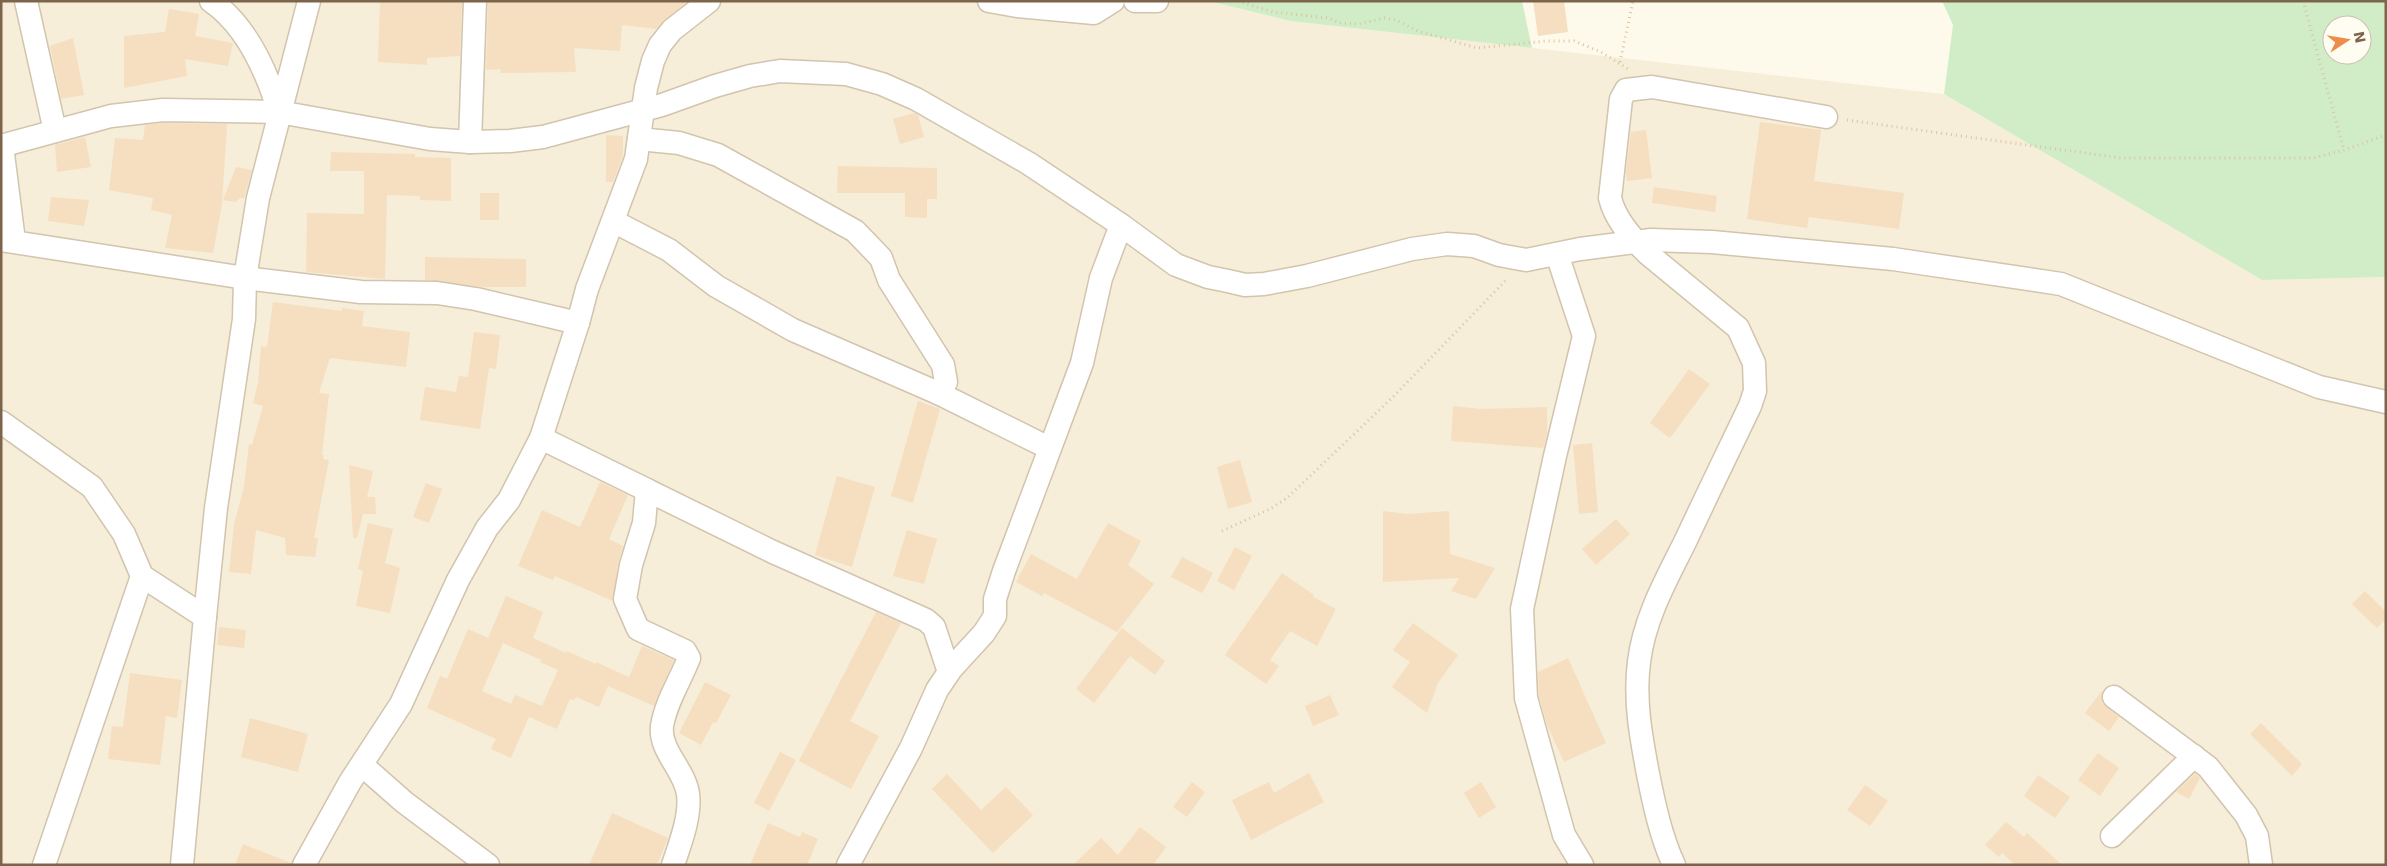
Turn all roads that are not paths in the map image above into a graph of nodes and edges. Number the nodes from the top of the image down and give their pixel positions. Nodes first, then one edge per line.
1 (26, 1) edge
2 (211, 1) edge
3 (309, 1) edge
4 (475, 1) edge
5 (710, 1) edge
6 (989, 1) edge
7 (1112, 1) edge
8 (1135, 1) edge
9 (1157, 1) edge
10 (644, 110) junction
11 (279, 112) junction
12 (1826, 117) road end
13 (55, 131) junction
14 (639, 139) junction
15 (470, 142) junction
16 (1, 146) edge
17 (613, 221) junction
18 (1121, 225) junction
19 (8, 240) edge
20 (1635, 242) junction
21 (1557, 254) junction
22 (245, 278) junction
23 (578, 323) junction
24 (938, 393) junction
25 (2386, 402) edge
26 (1, 422) edge
27 (541, 438) junction
28 (1049, 448) junction
29 (647, 490) junction
30 (142, 576) junction
31 (205, 617) junction
32 (949, 672) junction
33 (2114, 697) dead end
34 (2194, 756) junction
35 (362, 765) junction
36 (2112, 836) dead end
37 (44, 865) edge
38 (182, 865) edge
39 (304, 865) edge
40 (488, 865) edge
41 (672, 865) edge
42 (848, 865) edge
43 (1582, 865) edge
44 (1674, 865) edge
45 (2261, 865) edge

1 - 13 street
2 - 11 street
3 - 11 street
4 - 15 street
5 - 10 street
6 - 7 street
8 - 9 street
10 - 14 street
10 - 15 street
10 - 18 street
11 - 13 street
11 - 15 street
11 - 22 street
12 - 20 street
13 - 16 street
14 - 17 street
14 - 24 street
16 - 19 street
17 - 23 street
17 - 24 street
18 - 21 street
18 - 28 street
19 - 22 street
20 - 21 street
20 - 25 street
20 - 44 street
21 - 43 street
22 - 23 street
22 - 31 street
23 - 27 street
24 - 28 street
26 - 30 street
27 - 29 street
27 - 35 street
28 - 32 street
29 - 32 street
29 - 41 street
30 - 31 street
30 - 37 street
31 - 38 street
32 - 42 street
33 - 34 street
34 - 36 street
34 - 45 street
35 - 39 street
35 - 40 street

